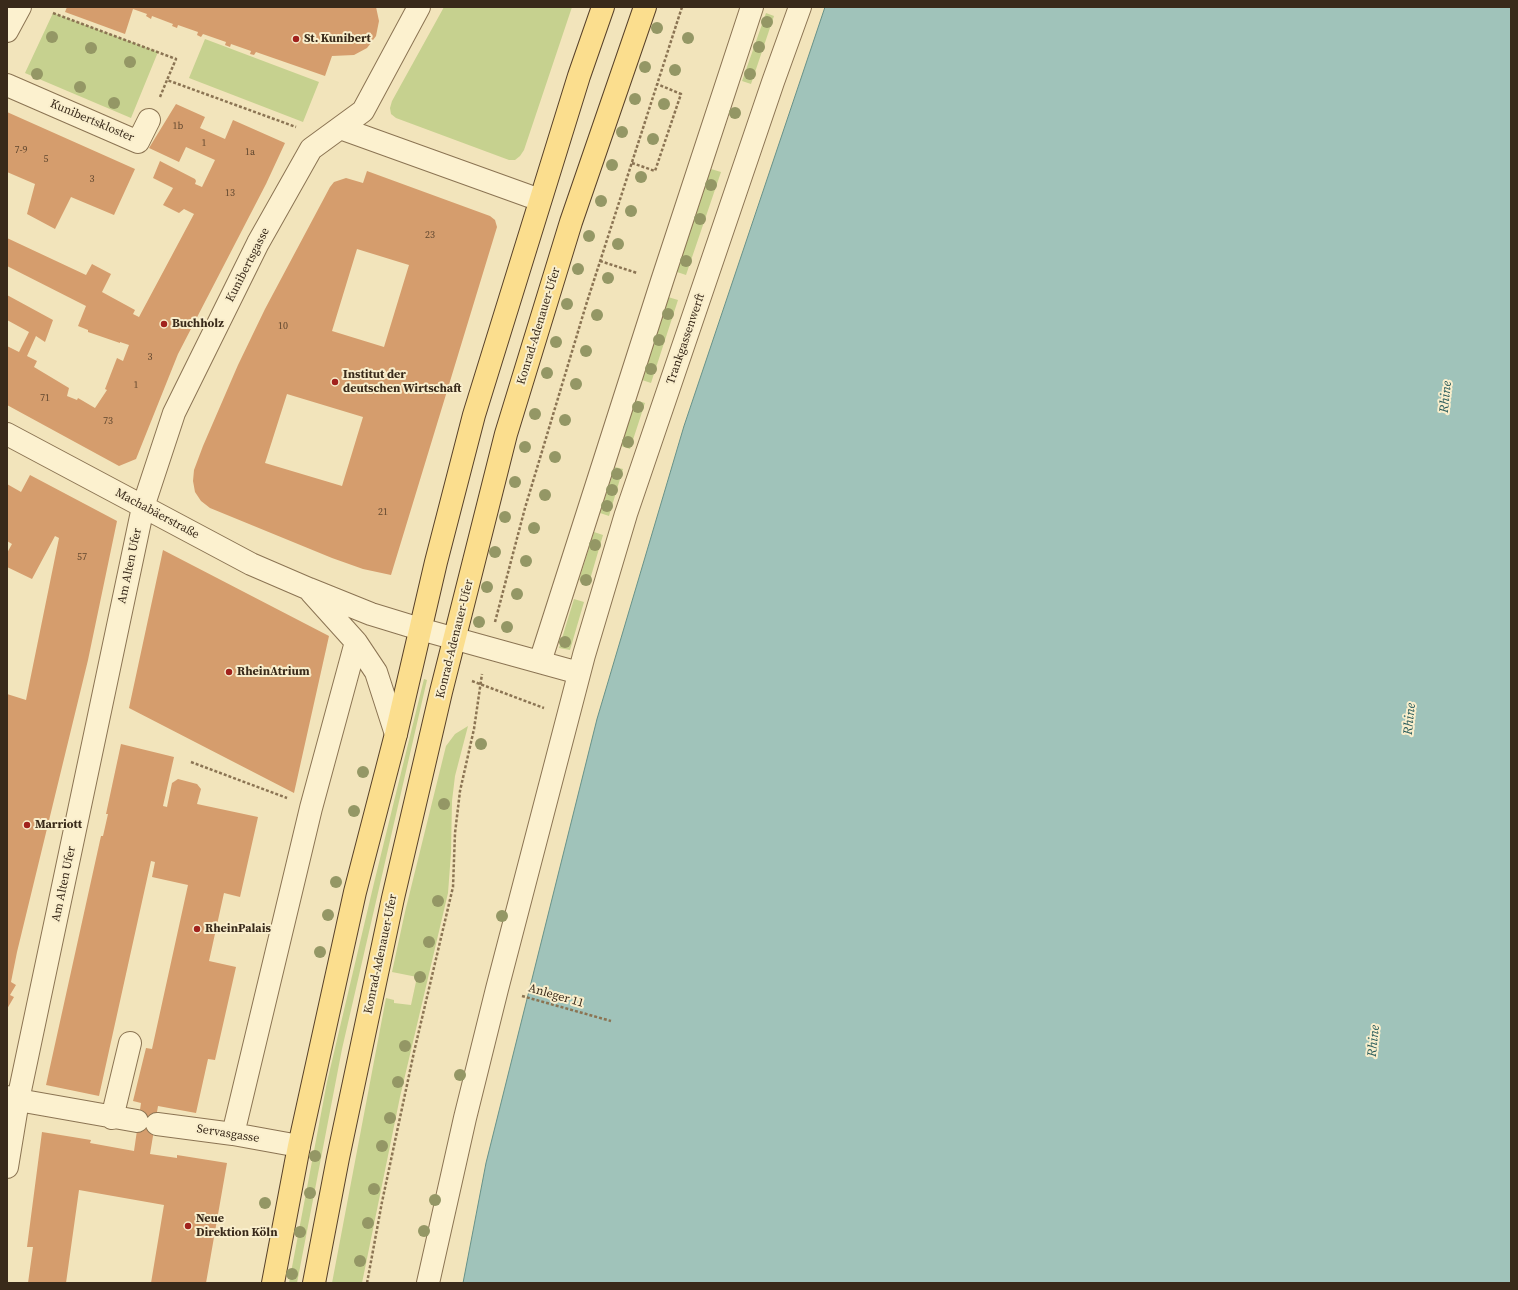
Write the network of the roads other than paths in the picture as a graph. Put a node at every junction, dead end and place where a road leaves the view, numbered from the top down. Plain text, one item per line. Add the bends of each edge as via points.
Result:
1 (20, 7) edge
2 (419, 7) edge
3 (603, 7) edge
4 (645, 7) edge
5 (752, 7) edge
6 (800, 7) edge
7 (7, 31) edge
8 (7, 85) edge
9 (149, 120) road end
10 (332, 134) junction
11 (540, 200) junction
12 (7, 434) edge
13 (143, 507) junction
14 (309, 589) junction
15 (420, 629) junction
16 (455, 640) junction
17 (356, 642) junction
18 (540, 662) junction
19 (579, 673) junction
20 (396, 734) junction
21 (130, 1043) dead end
22 (13, 1099) edge
23 (112, 1118) junction
24 (233, 1134) junction
25 (299, 1146) junction
26 (7, 1167) edge
27 (273, 1283) edge
28 (314, 1283) edge
29 (428, 1283) edge

1 - 7 street
2 - 10 street via 363,111
3 - 11 main road via 578,76
4 - 16 main road, Konrad-Adenauer-Ufer via 571,222 506,434
5 - 18 street
6 - 19 street, Trankgassenwerft via 626,514
8 - 9 street, Kunibertskloster via 138,142
10 - 11 street
10 - 13 street, Kunibertsgasse via 310,149 258,243 174,413
11 - 15 main road via 474,414
12 - 13 street, Machabäerstraße
13 - 14 street, Machabäerstraße via 251,564
13 - 22 street, Am Alten Ufer
14 - 15 street, Machabäerstraße via 371,614
14 - 17 street, Machabäerstraße
15 - 16 street, Machabäerstraße
15 - 20 main road
16 - 18 street, Machabäerstraße
16 - 28 main road, Konrad-Adenauer-Ufer via 393,898
17 - 20 street, Machabäerstraße via 376,672
17 - 24 street via 312,808
18 - 19 street
19 - 29 street, Trankgassenwerft via 496,989
20 - 25 main road via 355,892
21 - 23 street
22 - 23 street, Servasgasse
22 - 26 street, Am Alten Ufer
23 - 24 street, Servasgasse
24 - 25 street, Servasgasse
25 - 27 main road

